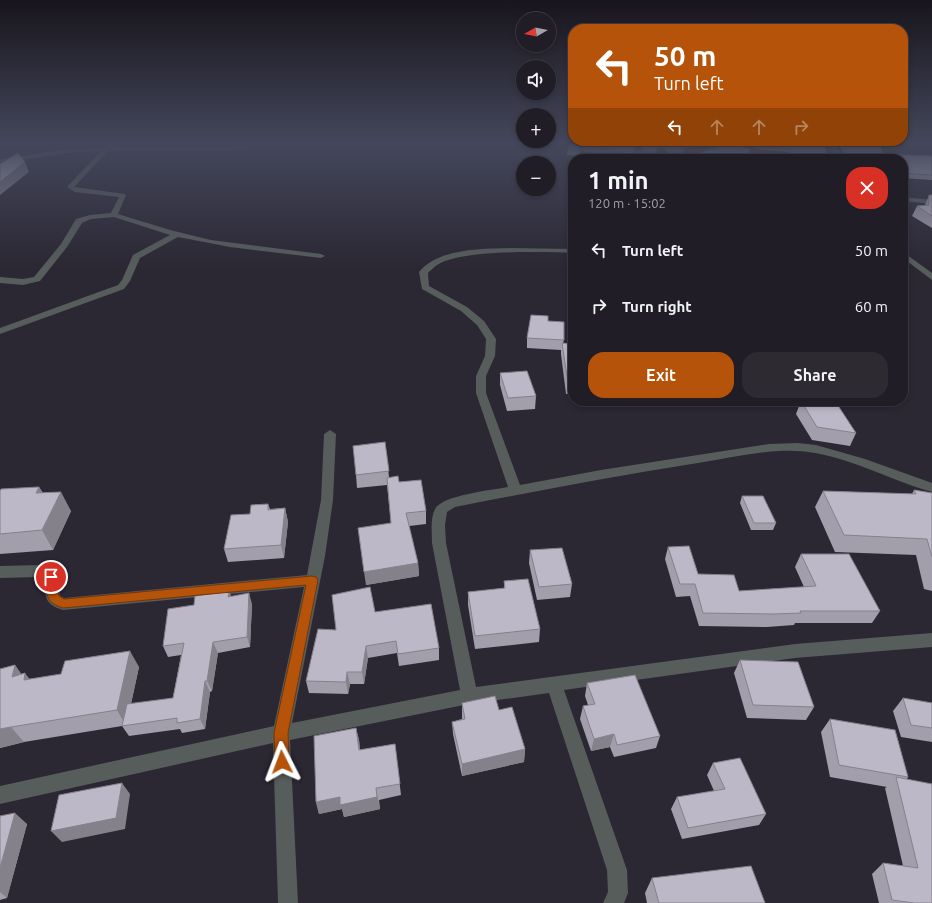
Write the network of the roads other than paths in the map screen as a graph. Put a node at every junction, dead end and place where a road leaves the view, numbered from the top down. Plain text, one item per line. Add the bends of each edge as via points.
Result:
1 (72, 185) edge
2 (908, 200) edge
3 (932, 202) edge
4 (114, 215) junction
5 (176, 235) junction
6 (568, 251) edge
7 (321, 256) dead end
8 (908, 262) edge
9 (932, 277) edge
10 (0, 280) edge
11 (0, 331) edge
12 (330, 434) dead end
13 (932, 488) edge
14 (516, 491) junction
15 (0, 572) edge
16 (312, 580) junction
17 (932, 640) edge
18 (554, 684) junction
19 (469, 696) junction
20 (281, 733) junction
21 (0, 796) edge
22 (288, 903) edge
23 (613, 903) edge

1 - 4 street via 70,187 75,190 123,195
2 - 3 street
4 - 5 street
4 - 10 street via 90,217 79,221 37,279 23,282
5 - 7 street via 229,245
5 - 11 street via 136,257 126,281 110,292
6 - 14 street via 491,250 440,260 429,264 422,274 426,287 464,309 481,323 491,339 490,356 481,376 481,393
8 - 9 street
12 - 16 street via 327,500
13 - 14 street via 861,462 816,449 798,447 769,448 601,474
14 - 19 street via 451,503 441,510 438,525 439,543
15 - 16 street via 42,571 51,577 53,599 63,604
16 - 20 street
17 - 18 street via 794,651
18 - 19 street
18 - 23 street via 617,870 618,893
19 - 20 street
20 - 21 street
20 - 22 street

